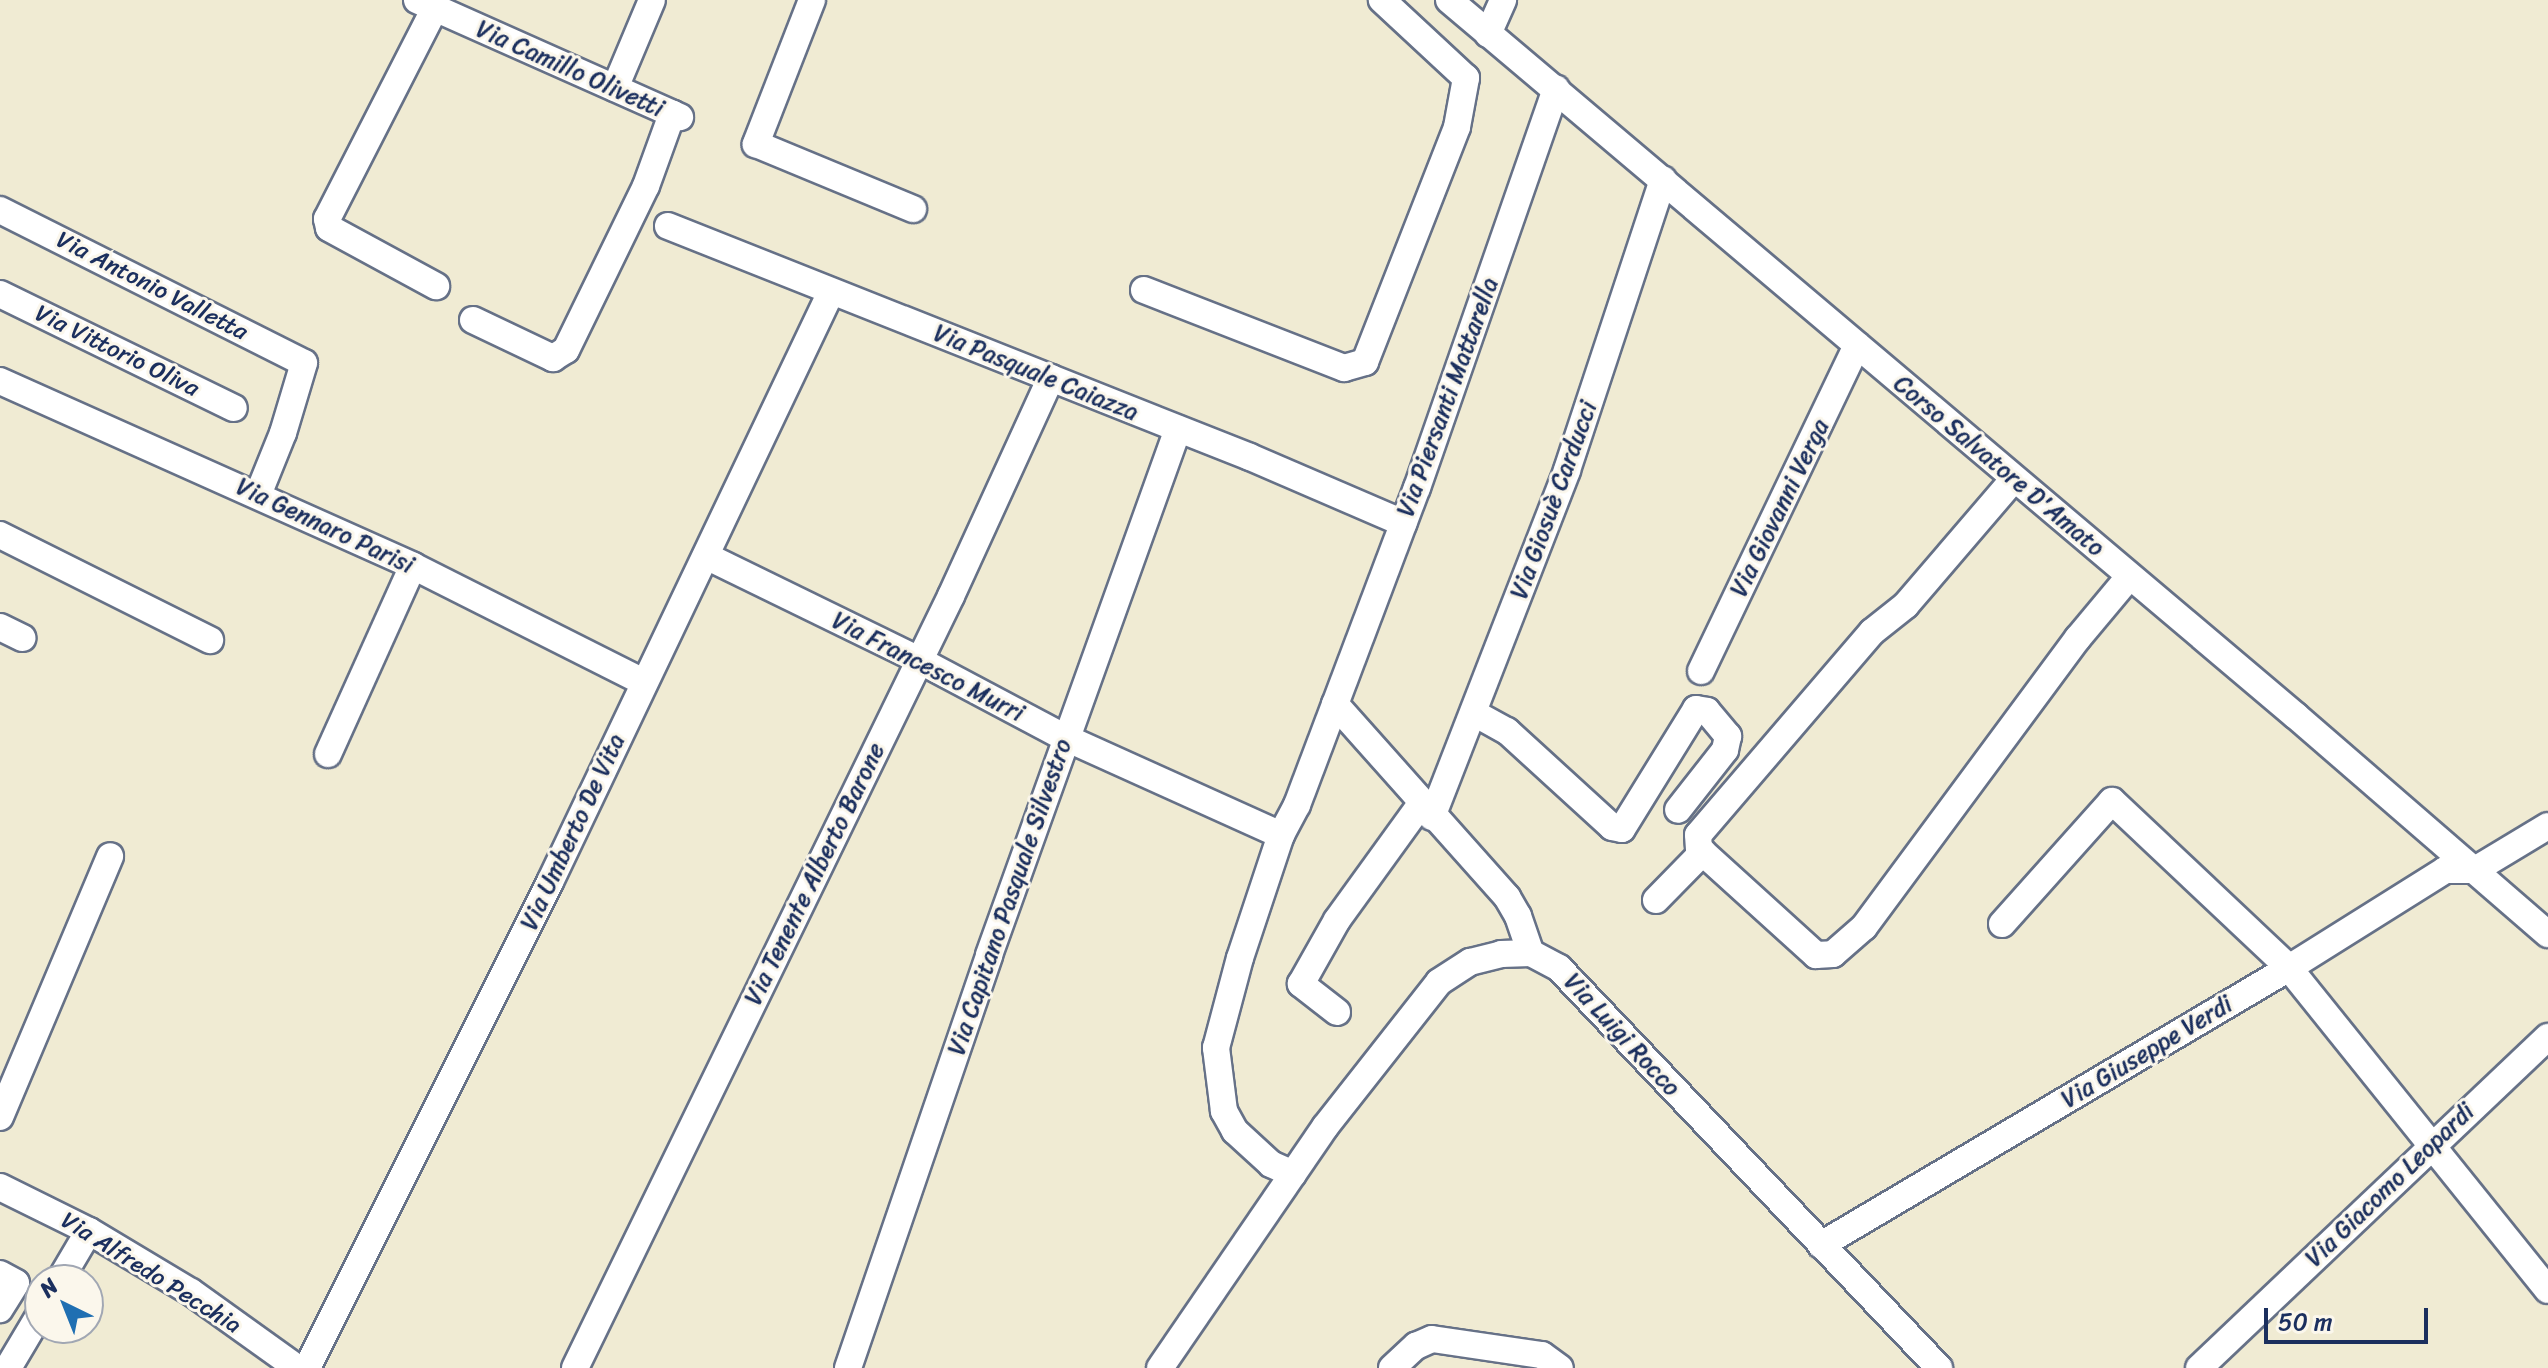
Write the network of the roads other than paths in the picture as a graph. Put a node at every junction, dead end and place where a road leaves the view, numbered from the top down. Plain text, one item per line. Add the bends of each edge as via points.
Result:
1 (652, 0) edge
2 (812, 0) edge
3 (1382, 0) edge
4 (1449, 0) edge
5 (1503, 0) edge
6 (426, 4) edge
7 (1488, 34) junction
8 (615, 88) junction
9 (1556, 89) junction
10 (1663, 179) junction
11 (913, 209) dead end
12 (0, 210) edge
13 (668, 226) dead end
14 (436, 286) dead end
15 (1144, 290) dead end
16 (831, 292) junction
17 (0, 294) edge
18 (473, 320) dead end
19 (1857, 345) junction
20 (1051, 378) junction
21 (0, 381) edge
22 (234, 408) dead end
23 (1178, 429) junction
24 (2013, 480) junction
25 (258, 495) junction
26 (1403, 523) junction
27 (0, 535) edge
28 (706, 556) junction
29 (413, 566) junction
30 (2129, 577) junction
31 (210, 640) dead end
32 (919, 660) junction
33 (1701, 671) dead end
34 (644, 682) junction
35 (1335, 704) junction
36 (1474, 713) junction
37 (1066, 738) junction
38 (328, 754) dead end
39 (1427, 810) junction
40 (1678, 810) dead end
41 (2548, 826) edge
42 (1281, 835) junction
43 (1703, 852) junction
44 (110, 856) dead end
45 (2475, 870) junction
46 (1656, 900) dead end
47 (2002, 924) dead end
48 (2548, 934) edge
49 (1531, 953) junction
50 (2289, 968) junction
51 (1337, 1012) dead end
52 (2548, 1037) edge
53 (0, 1117) edge
54 (2431, 1145) junction
55 (1293, 1174) junction
56 (0, 1187) edge
57 (89, 1231) junction
58 (1821, 1245) junction
59 (69, 1264) edge
60 (0, 1274) edge
61 (2548, 1290) edge
62 (0, 1309) edge
63 (24, 1341) edge
64 (8, 1368) edge
65 (297, 1368) edge
66 (307, 1368) edge
67 (575, 1368) edge
68 (848, 1368) edge
69 (1160, 1368) edge
70 (1392, 1368) edge
71 (1560, 1368) edge
72 (1939, 1368) edge
73 (2199, 1368) edge

1 - 8 street
2 - 11 street via 756,144
3 - 15 street via 1466,78 1457,127 1365,362 1344,368
4 - 7 street, Corso Salvatore D'Amato
5 - 7 street
6 - 8 street, Via Camillo Olivetti
6 - 14 street via 327,219 329,228
7 - 9 street, Corso Salvatore D'Amato
8 - 18 street, Via Camillo Olivetti via 676,116 566,350 553,358
9 - 10 street, Corso Salvatore D'Amato
9 - 26 street, Via Piersanti Mattarella
10 - 19 street, Corso Salvatore D'Amato
10 - 36 street, Via Giosuè Carducci via 1567,470
12 - 25 street, Via Antonio Valletta via 304,363
13 - 16 street, Via Pasquale Caiazza
16 - 20 street, Via Pasquale Caiazza
16 - 28 street, Via Umberto De Vita
17 - 22 street, Via Vittorio Oliva
19 - 24 street, Corso Salvatore D'Amato
19 - 33 street, Via Giovanni Verga
20 - 23 street, Via Pasquale Caiazza
20 - 32 street, Via Tenente Alberto Barone
21 - 25 street, Via Gennaro Parisi
23 - 26 street, Via Pasquale Caiazza
23 - 37 street, Via Capitano Pasquale Silvestro
24 - 30 street, Corso Salvatore D'Amato
24 - 43 street via 1906,605 1872,632 1698,835
25 - 29 street, Via Gennaro Parisi
26 - 35 street, Via Piersanti Mattarella
27 - 31 street
28 - 32 street, Via Francesco Murri
28 - 34 street, Via Umberto De Vita
29 - 34 street, Via Gennaro Parisi
29 - 38 street
30 - 43 street via 1864,927 1833,954 1816,955
30 - 45 street, Corso Salvatore D'Amato
32 - 37 street, Via Francesco Murri
32 - 67 street, Via Tenente Alberto Barone
34 - 66 street, Via Umberto De Vita
35 - 39 street
35 - 42 street, Via Piersanti Mattarella
36 - 39 street, Via Giosuè Carducci
36 - 40 street via 1507,731 1612,827 1622,829 1696,709 1707,711 1728,736 1725,750
37 - 42 street, Via Francesco Murri
37 - 68 street, Via Capitano Pasquale Silvestro
39 - 49 street via 1507,897
39 - 51 street, Via Giosuè Carducci via 1337,920 1301,984
41 - 45 street
42 - 55 street, Via Piersanti Mattarella via 1216,1048 1224,1111 1235,1131 1271,1164
43 - 46 street
44 - 53 street
45 - 48 street, Corso Salvatore D'Amato
45 - 50 street, Via Giuseppe Verdi via 2445,870
47 - 50 street via 2112,801
49 - 55 street via 1470,962 1439,982
49 - 58 street, Via Luigi Rocco via 1559,968
50 - 54 street
50 - 58 street, Via Giuseppe Verdi
52 - 54 street, Via Giacomo Leopardi
54 - 61 street
54 - 73 street, Via Giacomo Leopardi
55 - 69 street
56 - 57 street, Via Alfredo Pecchia
57 - 59 street
57 - 65 street, Via Alfredo Pecchia via 191,1292
58 - 72 street, Via Luigi Rocco
60 - 62 street via 16,1283
63 - 64 street
70 - 71 street via 1432,1339 1542,1355

